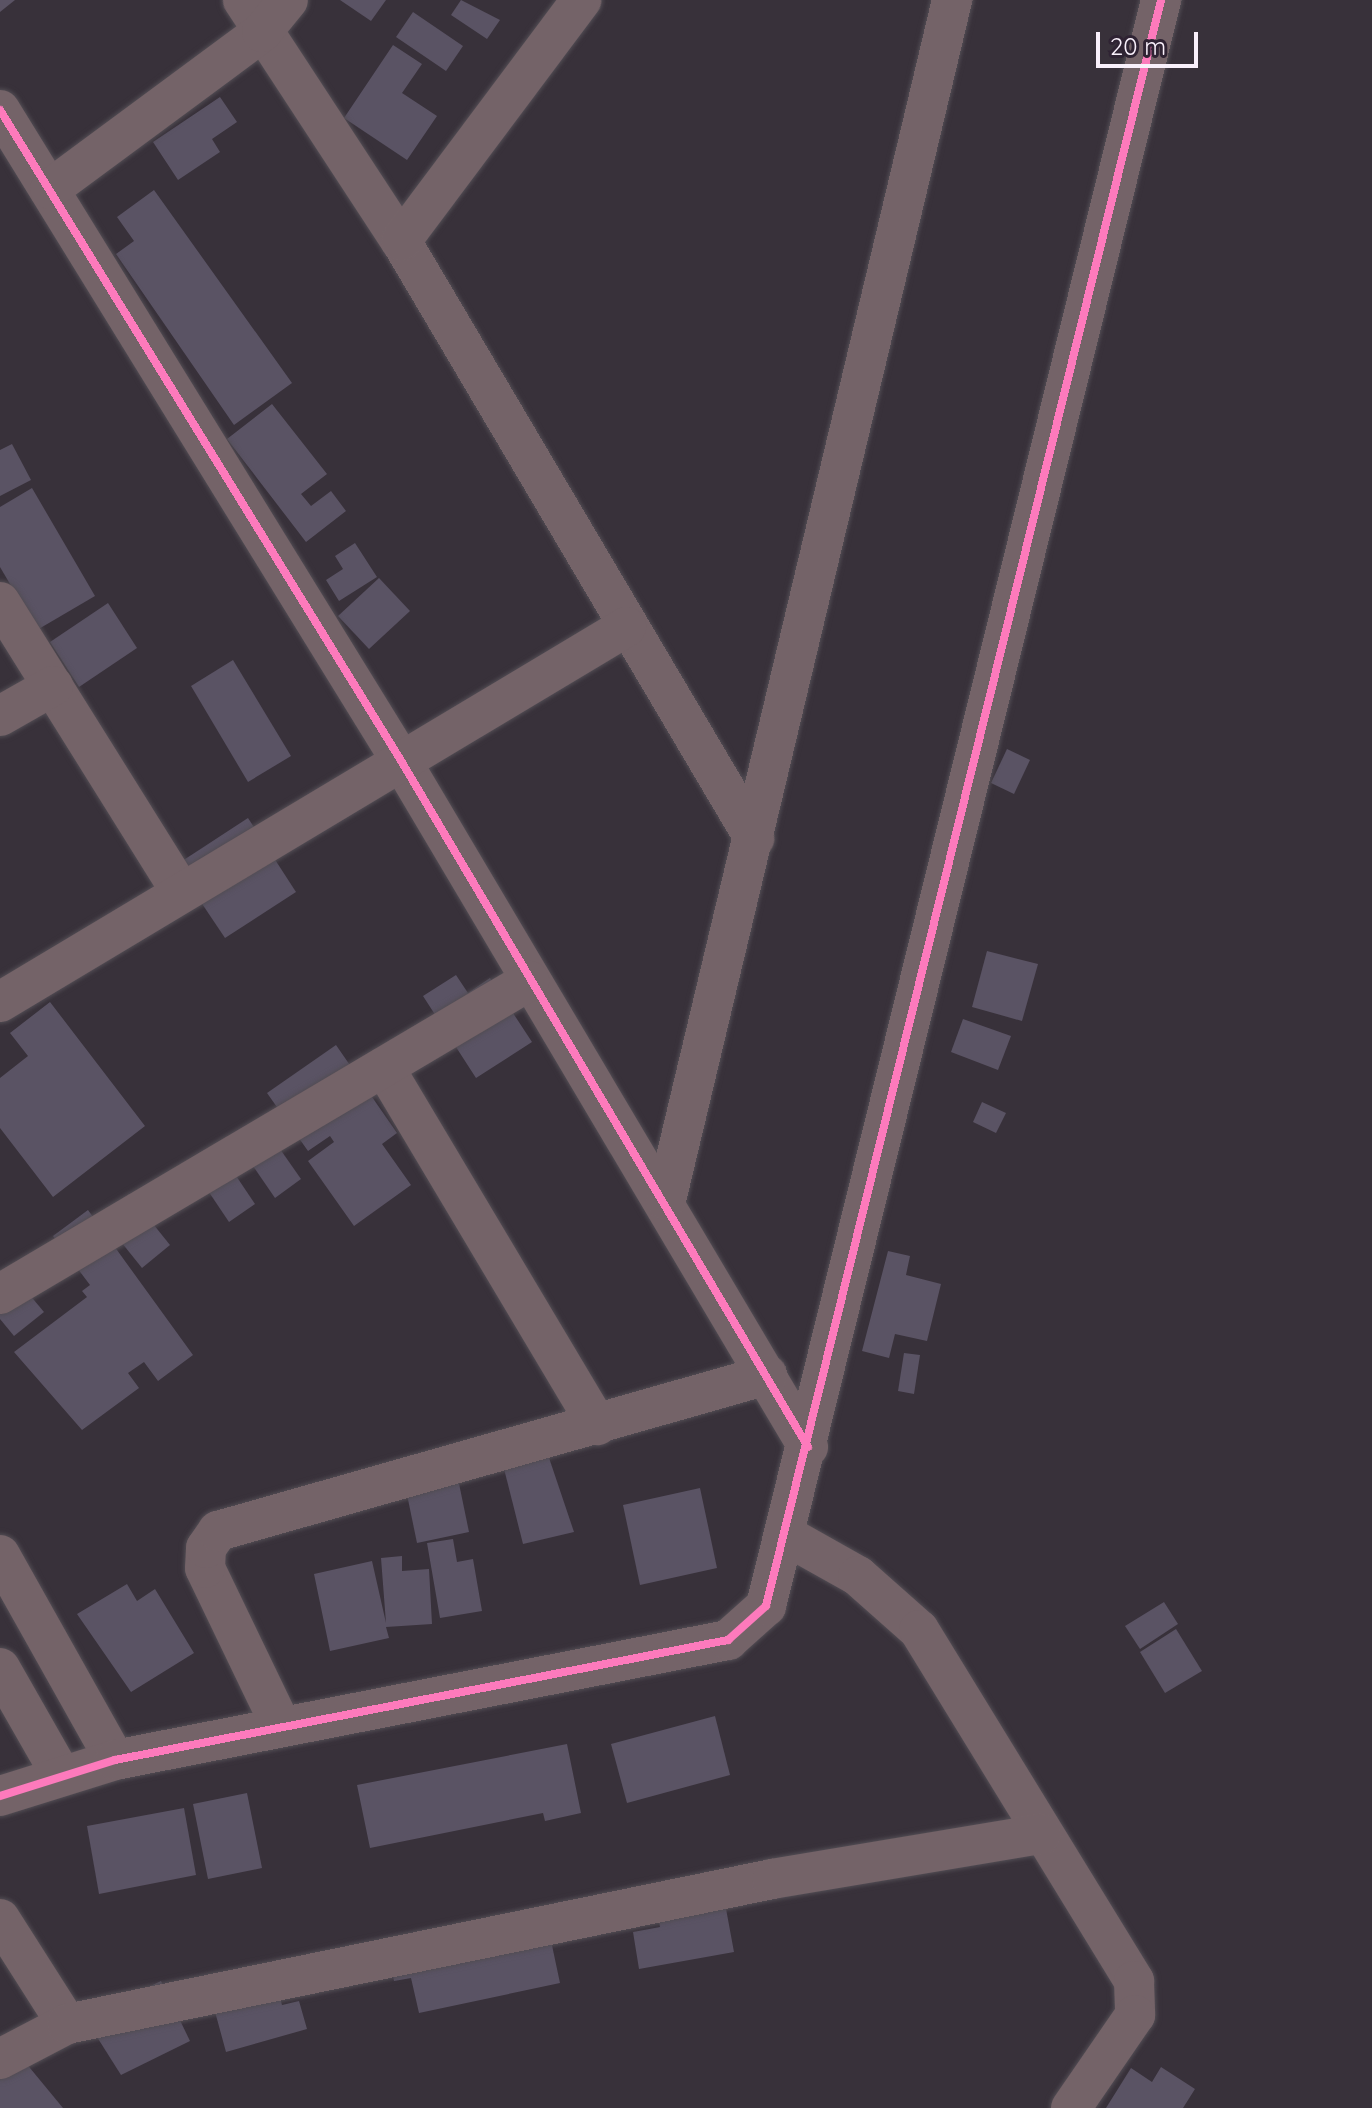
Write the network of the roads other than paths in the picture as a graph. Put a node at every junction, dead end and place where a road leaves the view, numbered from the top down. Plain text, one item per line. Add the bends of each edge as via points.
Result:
1 (288, 0) edge
2 (581, 0) edge
3 (952, 0) edge
4 (1161, 0) edge
5 (252, 16) edge
6 (0, 110) edge
7 (50, 189) junction
8 (401, 241) junction
9 (0, 602) edge
10 (626, 627) junction
11 (53, 686) junction
12 (0, 716) edge
13 (400, 759) junction
14 (754, 838) junction
15 (181, 892) junction
16 (529, 981) junction
17 (0, 1002) edge
18 (384, 1067) junction
19 (666, 1200) junction
20 (0, 1294) edge
21 (767, 1375) junction
22 (597, 1425) junction
23 (808, 1447) junction
24 (785, 1535) junction
25 (0, 1555) edge
26 (0, 1668) edge
27 (281, 1726) junction
28 (115, 1760) junction
29 (61, 1775) junction
30 (0, 1796) edge
31 (1041, 1834) junction
32 (0, 1919) edge
33 (67, 2024) junction
34 (0, 2059) edge
35 (1071, 2108) edge

1 - 5 street
2 - 8 street
3 - 14 street
4 - 23 street
5 - 7 street
5 - 8 street
6 - 7 street
7 - 13 street
8 - 10 street
9 - 11 street
10 - 13 street
10 - 14 street
11 - 12 street
11 - 15 street
13 - 15 street
13 - 16 street
14 - 19 street
15 - 17 street
16 - 18 street
16 - 19 street
18 - 20 street
18 - 22 street
19 - 21 street
21 - 22 street
21 - 23 street
22 - 27 street via 218,1531 206,1548 205,1568
23 - 24 street
24 - 27 street via 766,1606 728,1640
24 - 31 street via 858,1576 919,1630
25 - 28 street
26 - 29 street
27 - 28 street
28 - 29 street
29 - 30 street
31 - 33 street via 757,1882
31 - 35 street via 1138,1998 1127,2031
32 - 33 street
33 - 34 street

